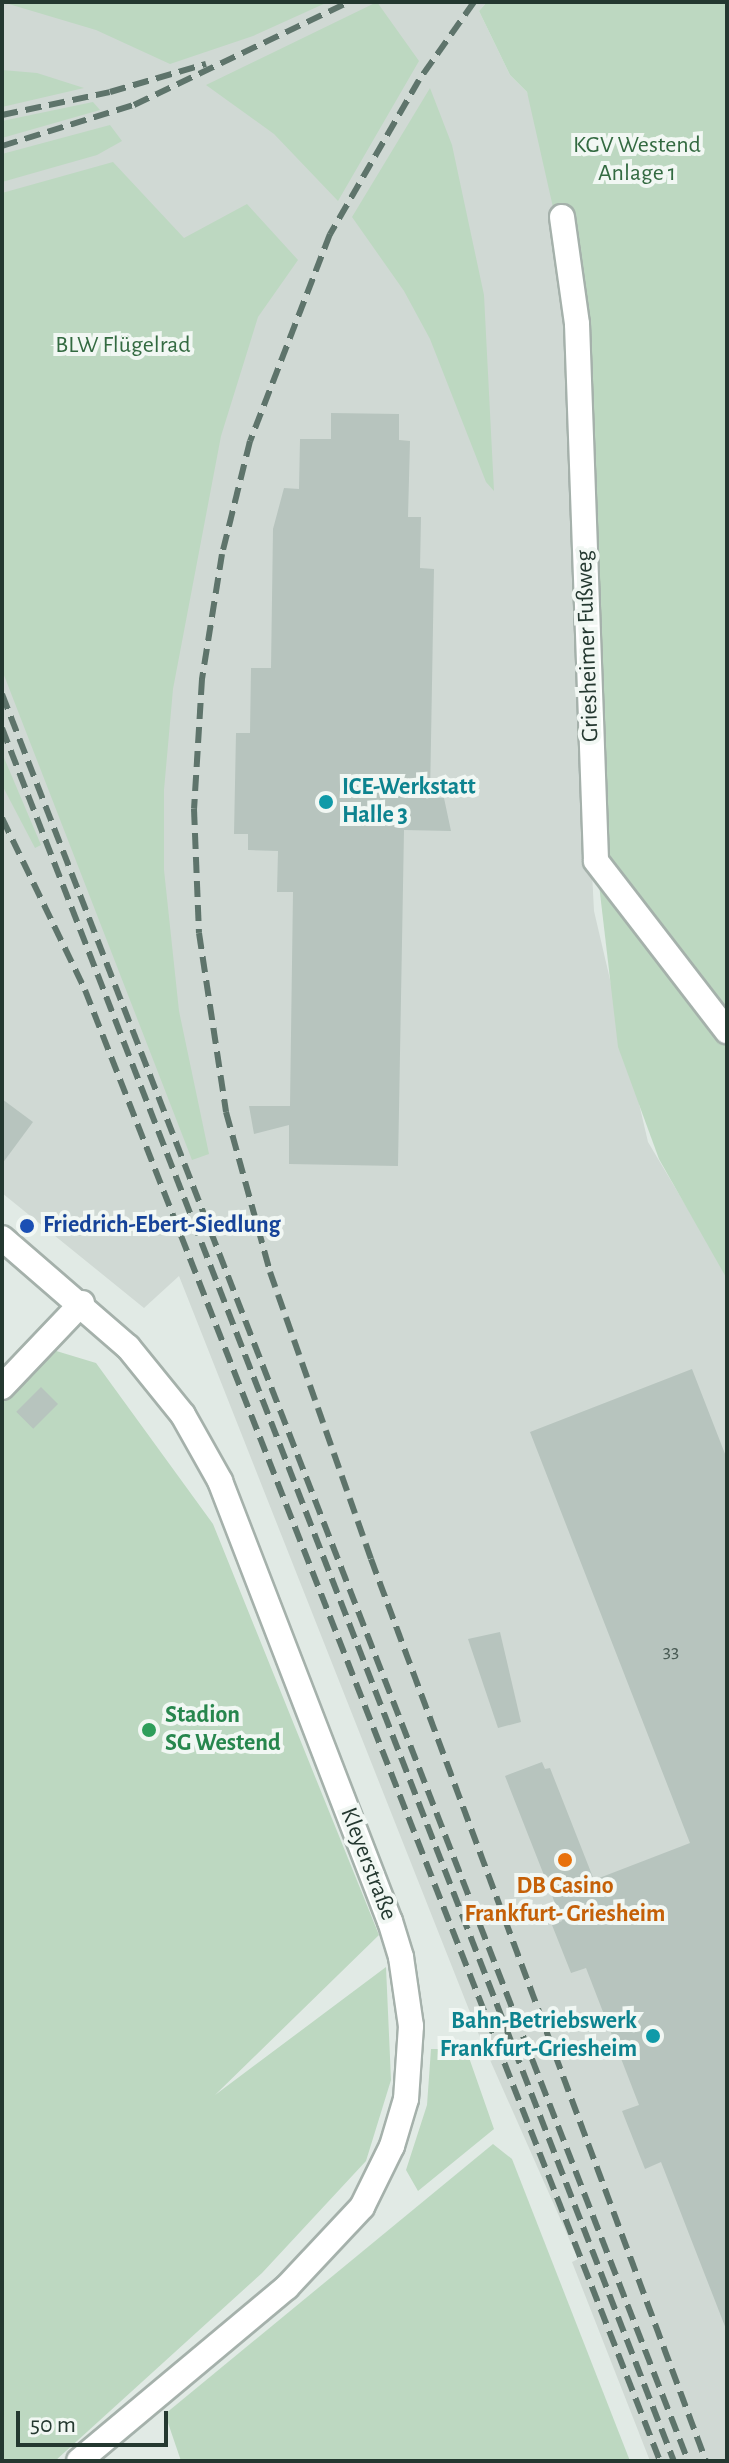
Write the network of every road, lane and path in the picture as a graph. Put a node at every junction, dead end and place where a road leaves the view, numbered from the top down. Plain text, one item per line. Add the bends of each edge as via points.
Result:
1 (562, 217) dead end
2 (727, 1031) edge
3 (2, 1238) edge
4 (82, 1303) junction
5 (2, 1387) edge
6 (79, 2461) edge

1 - 2 street, Griesheimer Fußweg via 577,324 596,861
3 - 4 street, Kleyerstraße
4 - 5 street
4 - 6 street, Kleyerstraße via 128,1347 183,1415 220,1481 390,1921 411,2026 406,2099 392,2146 362,2207 287,2287

